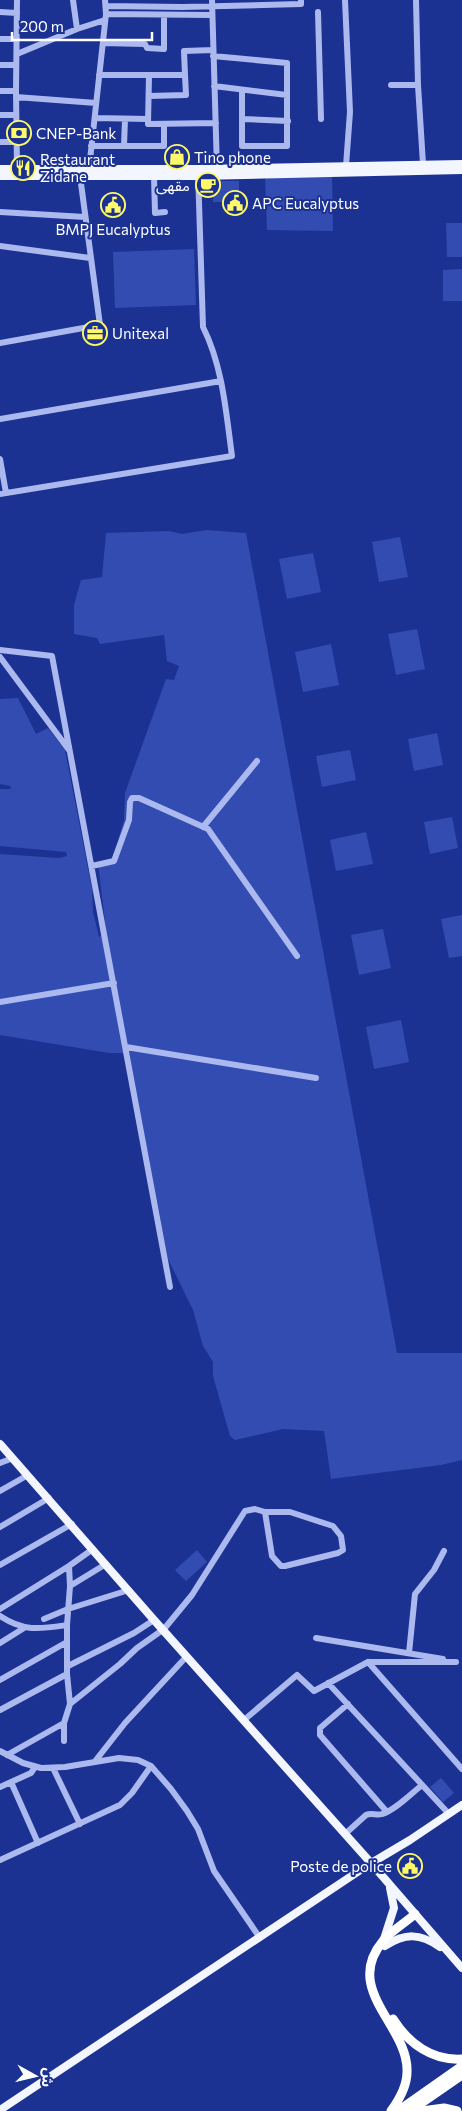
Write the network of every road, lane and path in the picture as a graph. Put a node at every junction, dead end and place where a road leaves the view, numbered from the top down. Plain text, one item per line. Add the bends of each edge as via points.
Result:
1 (17, 0) edge
2 (72, 0) edge
3 (181, 0) edge
4 (301, 0) edge
5 (345, 0) edge
6 (416, 0) edge
7 (105, 3) edge
8 (212, 4) edge
9 (182, 8) junction
10 (0, 12) edge
11 (318, 12) dead end
12 (17, 13) junction
13 (212, 15) junction
14 (164, 16) junction
15 (105, 18) junction
16 (77, 29) junction
17 (0, 39) edge
18 (17, 39) junction
19 (103, 43) junction
20 (213, 53) junction
21 (17, 54) junction
22 (0, 65) edge
23 (16, 65) junction
24 (99, 75) junction
25 (185, 75) junction
26 (149, 76) junction
27 (418, 85) junction
28 (214, 86) junction
29 (391, 86) dead end
30 (242, 90) junction
31 (0, 91) edge
32 (16, 94) junction
33 (287, 95) junction
34 (148, 96) junction
35 (96, 103) junction
36 (0, 115) edge
37 (16, 115) junction
38 (95, 118) junction
39 (148, 119) junction
40 (242, 119) junction
41 (321, 119) dead end
42 (125, 120) junction
43 (288, 121) junction
44 (216, 123) junction
45 (164, 124) junction
46 (0, 142) edge
47 (16, 142) junction
48 (91, 146) junction
49 (124, 146) junction
50 (423, 164) junction
51 (462, 164) edge
52 (346, 166) junction
53 (0, 169) edge
54 (89, 169) junction
55 (217, 169) junction
56 (17, 170) junction
57 (462, 170) edge
58 (198, 173) junction
59 (0, 176) edge
60 (80, 176) junction
61 (154, 176) junction
62 (0, 212) edge
63 (165, 212) dead end
64 (85, 217) junction
65 (0, 246) edge
66 (90, 258) junction
67 (0, 343) edge
68 (221, 381) junction
69 (0, 419) edge
70 (0, 459) edge
71 (3, 494) edge
72 (0, 650) edge
73 (0, 657) edge
74 (70, 751) junction
75 (257, 761) dead end
76 (203, 827) junction
77 (92, 866) junction
78 (297, 956) dead end
79 (114, 983) junction
80 (0, 1002) edge
81 (126, 1047) junction
82 (316, 1078) dead end
83 (170, 1287) dead end
84 (0, 1444) edge
85 (13, 1458) junction
86 (0, 1463) edge
87 (28, 1474) junction
88 (0, 1491) edge
89 (49, 1498) junction
90 (265, 1512) junction
91 (72, 1524) junction
92 (0, 1527) edge
93 (93, 1549) junction
94 (444, 1551) dead end
95 (106, 1564) junction
96 (0, 1566) edge
97 (69, 1566) junction
98 (70, 1586) junction
99 (129, 1590) junction
100 (0, 1608) edge
101 (68, 1609) junction
102 (0, 1616) edge
103 (44, 1619) dead end
104 (154, 1620) junction
105 (67, 1625) junction
106 (24, 1628) junction
107 (164, 1629) junction
108 (316, 1638) dead end
109 (67, 1642) junction
110 (0, 1643) edge
111 (409, 1653) junction
112 (187, 1656) junction
113 (368, 1662) junction
114 (459, 1662) edge
115 (68, 1666) junction
116 (67, 1674) junction
117 (0, 1680) edge
118 (328, 1683) junction
119 (70, 1704) junction
120 (348, 1704) junction
121 (0, 1710) edge
122 (244, 1720) junction
123 (64, 1723) junction
124 (64, 1741) dead end
125 (0, 1751) edge
126 (7, 1756) junction
127 (96, 1760) junction
128 (151, 1766) junction
129 (35, 1767) junction
130 (53, 1768) junction
131 (462, 1769) edge
132 (11, 1782) junction
133 (422, 1785) junction
134 (0, 1787) edge
135 (462, 1805) edge
136 (388, 1812) junction
137 (449, 1814) junction
138 (80, 1824) junction
139 (345, 1834) junction
140 (38, 1843) junction
141 (0, 1860) edge
142 (371, 1862) junction
143 (389, 1884) junction
144 (417, 1917) junction
145 (260, 1938) junction
146 (384, 1943) junction
147 (449, 1952) junction
148 (462, 1968) edge
149 (462, 2060) edge
150 (462, 2066) edge
151 (462, 2075) edge
152 (0, 2110) edge
153 (391, 2111) edge
154 (398, 2111) edge
155 (410, 2111) edge
156 (422, 2111) edge
157 (457, 2111) edge

1 - 12 street
2 - 16 street
3 - 9 street
4 - 8 street via 301,4
5 - 52 street via 350,112
6 - 27 street
7 - 9 street
7 - 15 street
8 - 9 street
8 - 13 street
10 - 12 street
11 - 41 street
12 - 18 street
13 - 14 street
13 - 20 street
14 - 15 street
14 - 19 street via 164,49 147,48 145,44
15 - 16 street
15 - 19 street
16 - 21 street
17 - 18 street
18 - 21 street
19 - 24 street
20 - 25 street via 184,51
20 - 28 street
20 - 33 street via 287,63
21 - 23 street
22 - 23 street
23 - 32 street
24 - 26 street
24 - 35 street
25 - 26 street
25 - 34 street via 186,95
26 - 34 street
27 - 29 street
27 - 50 street
28 - 30 street
28 - 44 street
30 - 33 street
30 - 40 street
31 - 32 street
32 - 35 street
32 - 37 street
33 - 43 street
34 - 39 street
35 - 38 street
36 - 37 street
37 - 47 street
38 - 42 street
38 - 48 street
39 - 42 street
39 - 45 street via 148,124
40 - 43 street
40 - 43 street via 242,146 287,146
42 - 49 street
44 - 45 street
44 - 55 street
45 - 49 street via 164,146
46 - 47 street
47 - 56 street
48 - 49 street
48 - 54 street
50 - 51 main road
50 - 52 main road
52 - 55 main road
53 - 56 main road
54 - 56 main road
54 - 58 main road
55 - 58 main road
57 - 58 main road
58 - 61 main road
58 - 68 street via 203,327 213,346
59 - 60 main road
60 - 61 main road
60 - 64 street
61 - 63 street via 155,213
62 - 64 street
64 - 66 street
65 - 66 street
66 - 67 street via 100,325
68 - 69 street
68 - 71 street via 232,456
70 - 71 street
72 - 74 street via 52,656
73 - 74 street
74 - 77 street
75 - 76 street
76 - 77 street via 139,798 132,798 129,820 114,861
76 - 78 street
77 - 79 street
79 - 80 street
79 - 81 street
81 - 82 street
81 - 83 street
84 - 85 main road
85 - 86 street
85 - 87 main road
87 - 88 street
87 - 89 main road
89 - 91 main road
89 - 92 street
90 - 90 street via 290,1512 333,1526 341,1536 343,1550 281,1566 272,1556
90 - 107 street via 255,1508 242,1514 192,1595
91 - 93 main road
91 - 96 street
93 - 95 main road
93 - 97 street
94 - 111 street via 415,1594
95 - 98 street
95 - 99 main road
97 - 98 street
97 - 100 street
98 - 101 street
99 - 101 street
99 - 104 main road
101 - 103 street
101 - 105 street
102 - 106 street
104 - 107 main road
104 - 115 street
105 - 106 street
105 - 109 street
106 - 110 street
107 - 112 main road
107 - 119 street via 136,1648
108 - 111 street
109 - 115 street
109 - 117 street
111 - 114 street
112 - 122 main road
112 - 127 street
113 - 114 street
113 - 118 street
113 - 131 street
115 - 116 street
116 - 119 street
116 - 121 street
118 - 120 street
118 - 122 street via 314,1691 297,1675
119 - 123 street
120 - 133 street
120 - 136 street via 320,1728 320,1735
122 - 139 main road
123 - 124 street
123 - 126 street
125 - 126 street
126 - 129 street
127 - 128 street via 130,1759
127 - 130 street
128 - 138 street via 120,1805
128 - 145 street via 188,1812 214,1871
129 - 130 street
129 - 132 street via 31,1773
130 - 138 street
132 - 134 street
132 - 140 street
133 - 136 street
133 - 137 street
135 - 137 main road
136 - 139 street via 381,1815 369,1813
137 - 142 main road
138 - 140 street
139 - 142 main road
140 - 141 street
142 - 143 main road
142 - 145 main road
143 - 144 main road
143 - 146 main road via 394,1908
144 - 146 highway
144 - 147 main road
145 - 152 main road
146 - 147 main road via 414,1935 427,1938
146 - 149 highway via 375,1972 378,1990 398,2027 415,2045 429,2053
146 - 153 highway via 373,1956 370,1979 380,2009 402,2046 408,2074
147 - 148 main road
150 - 154 highway
151 - 155 highway
156 - 157 highway via 444,2108

